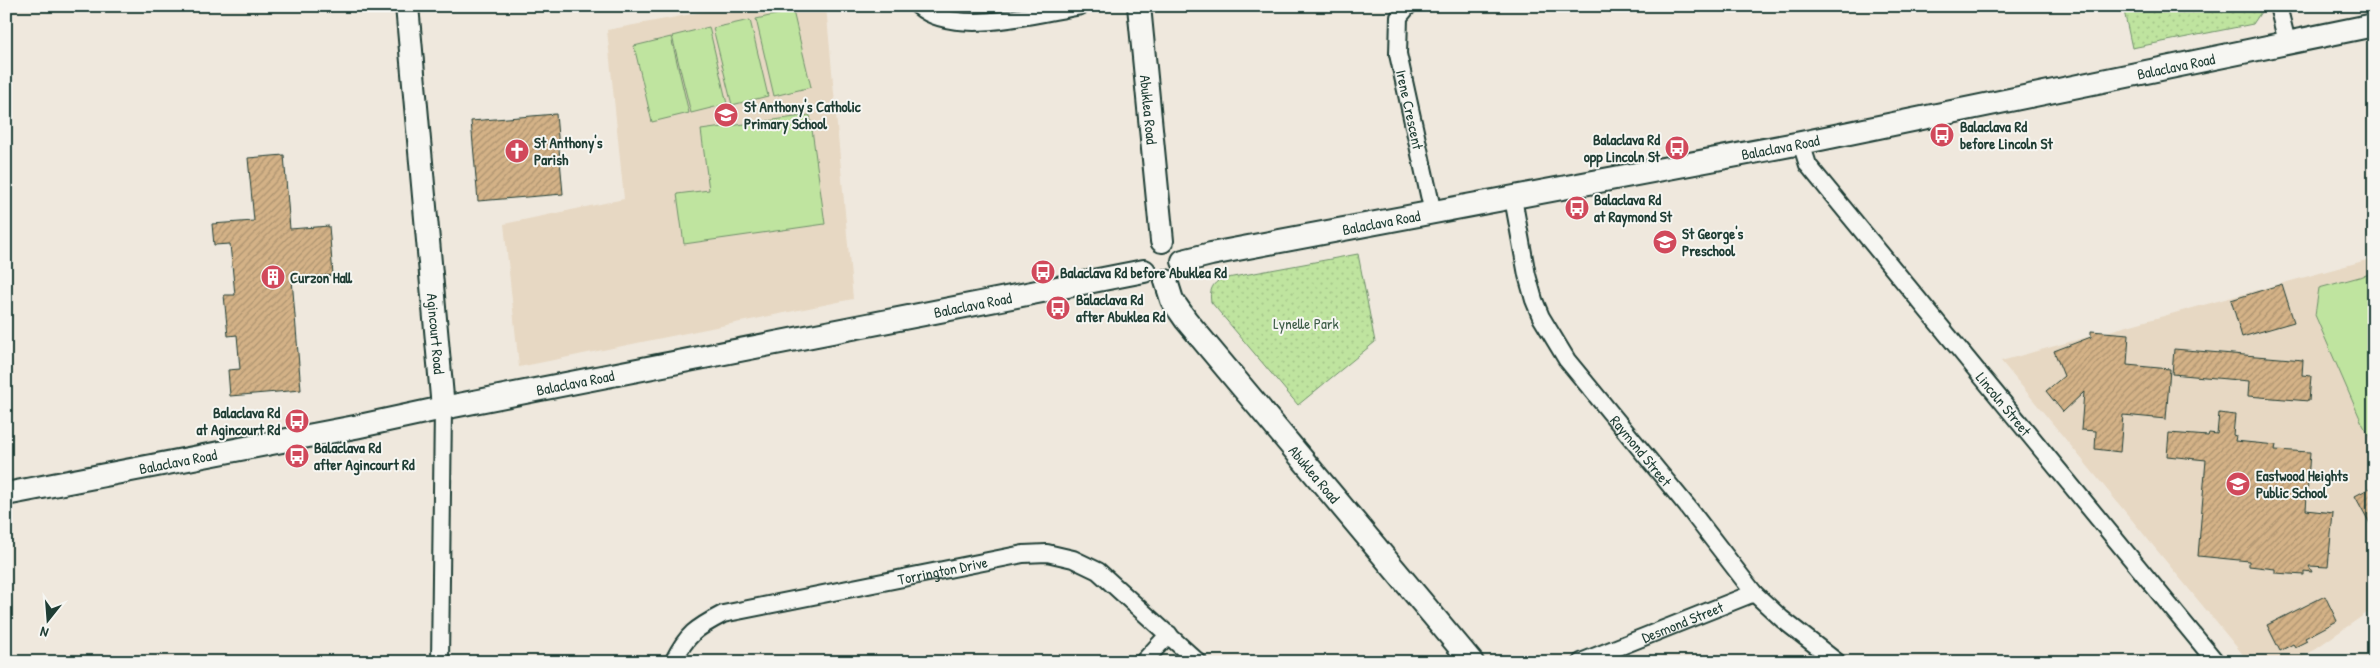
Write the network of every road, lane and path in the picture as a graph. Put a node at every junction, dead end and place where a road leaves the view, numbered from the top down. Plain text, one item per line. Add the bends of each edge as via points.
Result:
1 (407, 6) edge
2 (918, 6) edge
3 (1081, 6) edge
4 (1139, 6) edge
5 (1408, 6) edge
6 (2278, 6) edge
7 (2374, 25) edge
8 (2287, 42) junction
9 (1801, 143) junction
10 (1513, 198) junction
11 (1432, 213) junction
12 (1162, 241) junction
13 (1183, 261) junction
14 (1144, 271) junction
15 (1166, 282) junction
16 (443, 408) junction
17 (6, 494) edge
18 (1754, 593) junction
19 (1168, 634) junction
20 (440, 662) edge
21 (673, 662) edge
22 (1143, 662) edge
23 (1198, 662) edge
24 (1472, 662) edge
25 (1581, 662) edge
26 (1837, 662) edge
27 (2216, 662) edge

1 - 16 main road, Agincourt Road
2 - 3 street via 928,14 966,23
4 - 12 main road, Abuklea Road
5 - 11 street, Irene Crescent via 1400,17 1398,54
6 - 8 street
7 - 8 main road, Balaclava Road
8 - 9 main road, Balaclava Road
9 - 10 main road, Balaclava Road
9 - 27 street, Lincoln Street via 1808,165
10 - 11 main road, Balaclava Road
10 - 18 street, Raymond Street via 1532,292 1553,339 1590,391 1687,506
11 - 13 main road, Balaclava Road
12 - 13 main road via 1174,245
12 - 14 main road via 1155,242 1145,251 1142,258
13 - 15 main road via 1178,276
14 - 15 main road via 1151,278
14 - 16 main road, Balaclava Road
15 - 24 main road, Abuklea Road via 1172,300 1186,320
16 - 17 main road, Balaclava Road
16 - 20 street, Agincourt Road
18 - 25 street, Desmond Street
18 - 26 street, Raymond Street
19 - 21 street, Torrington Drive via 1098,571 1056,555 1023,554 723,614 697,627
19 - 22 street
19 - 23 street, Torrington Drive

